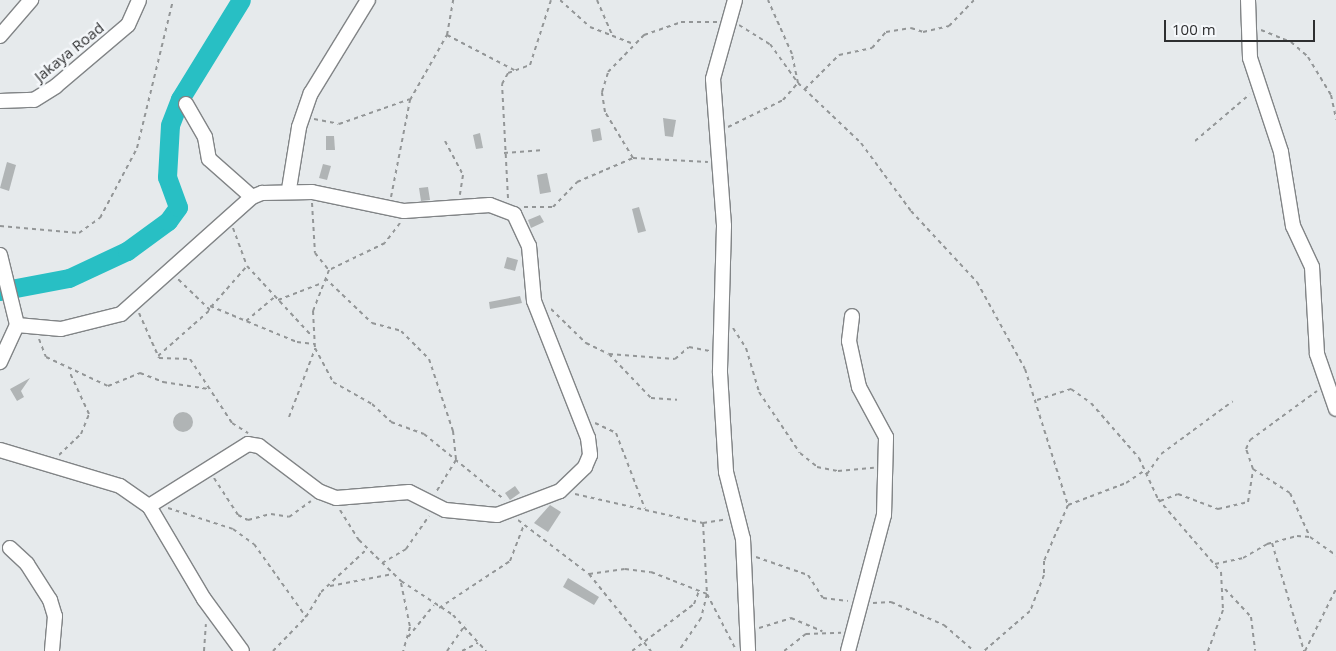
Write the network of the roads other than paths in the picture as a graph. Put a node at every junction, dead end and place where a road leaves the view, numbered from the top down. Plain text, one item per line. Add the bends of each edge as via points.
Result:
1 (31, 0) edge
2 (150, 0) edge
3 (368, 0) edge
4 (735, 0) edge
5 (1248, 0) edge
6 (138, 7) edge
7 (0, 36) edge
8 (0, 101) edge
9 (186, 104) dead end
10 (289, 189) junction
11 (252, 196) junction
12 (0, 255) edge
13 (852, 316) dead end
14 (17, 325) junction
15 (0, 362) edge
16 (1336, 409) edge
17 (0, 450) edge
18 (154, 503) junction
19 (10, 548) dead end
20 (850, 647) edge
21 (52, 651) edge
22 (242, 651) edge
23 (748, 651) edge

1 - 7 street
2 - 6 street, Jakaya Road
3 - 10 street via 330,56 302,117
4 - 23 street via 713,79 724,226 720,358 726,472 744,557
5 - 16 street via 1250,58 1281,152 1293,226 1312,267 1316,354
6 - 8 street, Jakaya Road via 56,86 34,100
9 - 11 street via 205,137 208,158
10 - 11 street
10 - 18 street via 404,212 490,205 510,208 529,246 534,295 582,420 590,455 585,467 560,491 512,511 470,515 445,510 409,492 336,498 320,492 259,446 240,447
11 - 14 street via 134,304 106,322 36,329
12 - 14 street
13 - 20 street via 849,341 853,363 859,387 883,424 886,467 884,515
14 - 15 street
17 - 18 street via 120,486
18 - 22 street via 204,599
19 - 21 street via 27,564 50,600 55,616

